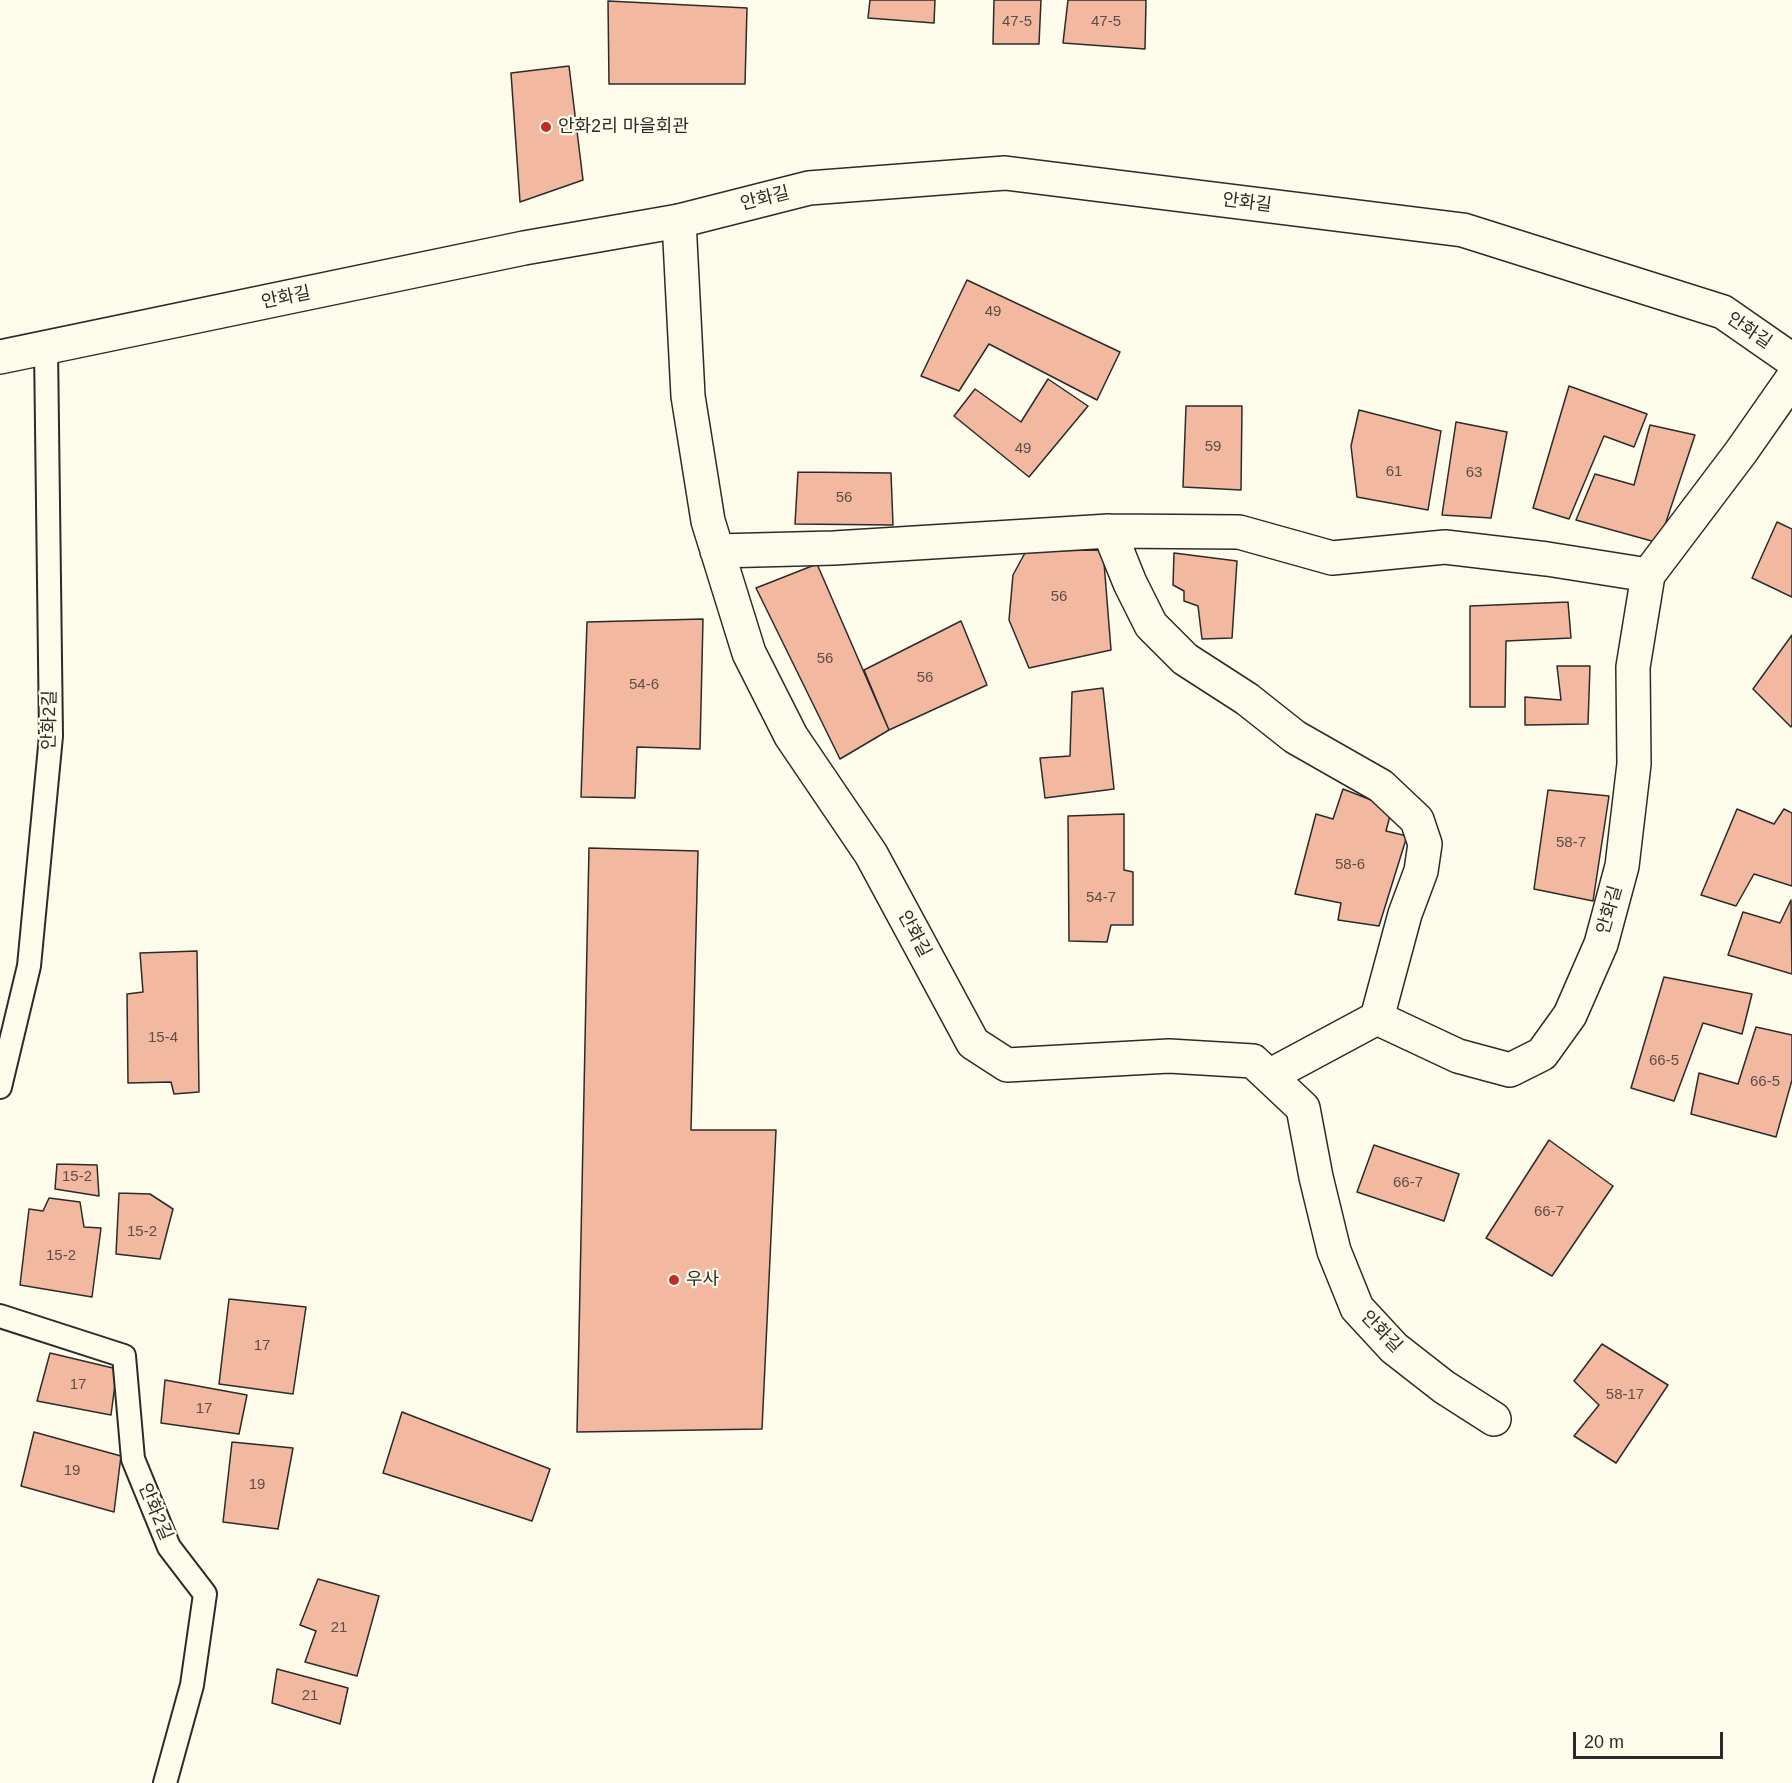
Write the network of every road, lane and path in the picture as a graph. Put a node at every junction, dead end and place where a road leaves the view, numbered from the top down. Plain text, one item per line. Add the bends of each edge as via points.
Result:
1 (679, 221) junction
2 (46, 348) junction
3 (0, 357) edge
4 (1792, 360) edge
5 (1792, 379) edge
6 (1110, 531) junction
7 (717, 551) junction
8 (1648, 575) junction
9 (1377, 1018) junction
10 (1269, 1076) junction
11 (0, 1087) edge
12 (0, 1316) edge
13 (1494, 1419) dead end
14 (165, 1783) edge

1 - 2 street, 안화길 via 524,248
1 - 4 street, 안화길 via 809,188 1005,173 1440,227 1463,230 1723,312
1 - 7 street, 안화길 via 688,396 708,521
2 - 3 street, 안화길
2 - 11 lane, 안화2길 via 51,736 29,966
5 - 8 street, 안화길
6 - 7 street
6 - 8 street via 1239,532 1332,558 1444,547
6 - 9 street via 1151,626 1185,659 1247,699 1295,737 1381,786 1417,820 1425,844 1421,871
7 - 10 street, 안화길 via 749,653 791,736 871,854 972,1043 1007,1065 1169,1056 1252,1061
8 - 9 street, 안화길 via 1633,667 1634,764 1622,866 1601,944 1570,1015 1542,1054 1510,1070 1458,1056
9 - 10 street
10 - 13 street, 안화길 via 1303,1108 1334,1251 1357,1308 1394,1348
12 - 14 lane, 안화2길 via 124,1356 133,1459 169,1547 205,1594 192,1685

